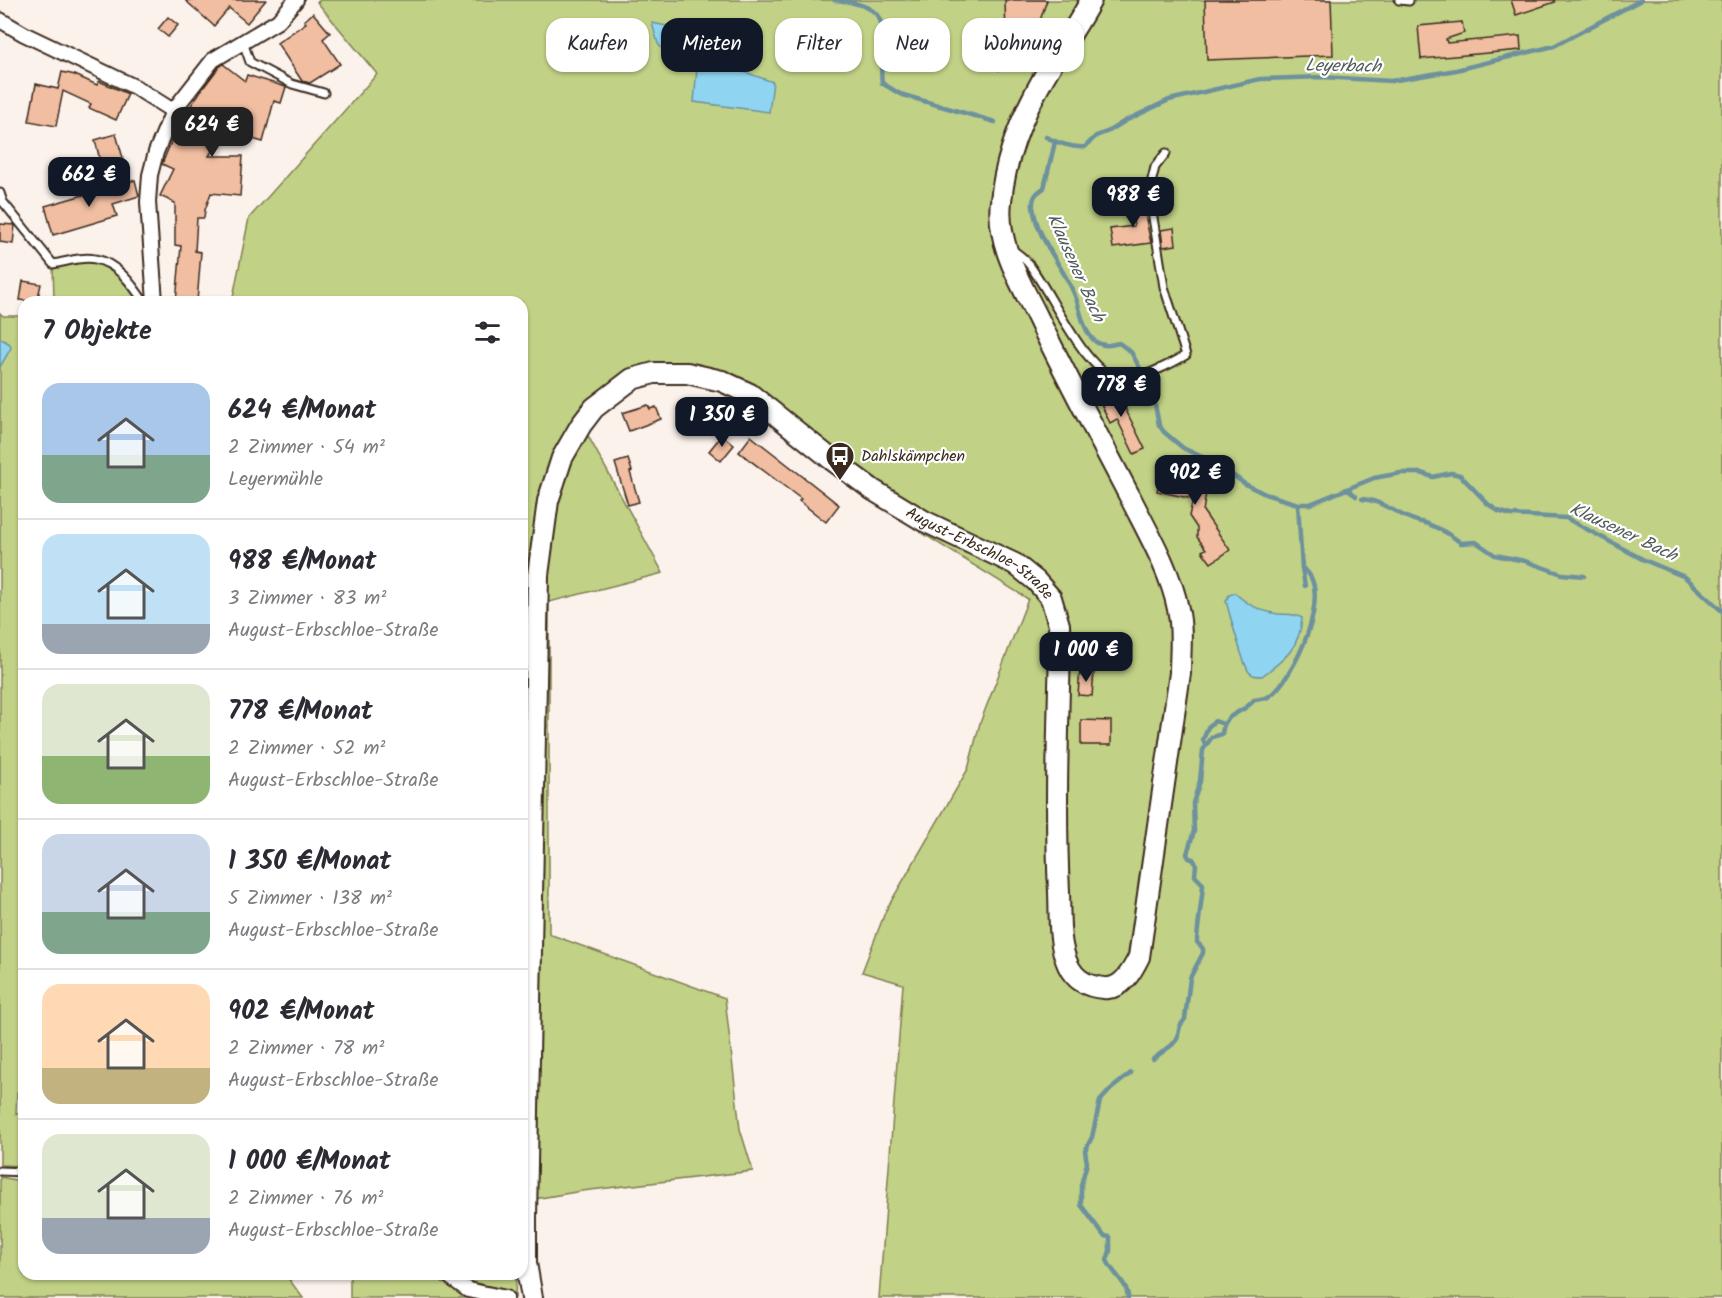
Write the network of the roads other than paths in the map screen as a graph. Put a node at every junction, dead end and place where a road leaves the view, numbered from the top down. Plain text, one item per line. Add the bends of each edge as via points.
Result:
1 (296, 0) edge
2 (1091, 0) edge
3 (1399, 0) edge
4 (1409, 1) edge
5 (0, 20) edge
6 (243, 42) junction
7 (324, 93) dead end
8 (173, 111) junction
9 (1166, 153) dead end
10 (0, 193) edge
11 (1004, 242) junction
12 (140, 296) edge
13 (155, 296) edge
14 (528, 1110) edge
15 (0, 1171) edge
16 (18, 1172) edge
17 (528, 1275) edge
18 (453, 1280) edge
19 (506, 1298) edge
20 (532, 1298) edge

1 - 6 street via 278,21
2 - 11 main road, August-Erbschloe-Straße via 1043,79 1019,134 1000,202
3 - 4 lane
5 - 8 street via 135,87
6 - 7 lane via 250,62 292,84
6 - 8 street via 213,60
8 - 13 street via 150,175 148,202
9 - 11 lane via 1155,167 1149,192 1164,287 1186,355 1125,380 1103,371 1087,356 1028,263
10 - 12 lane via 53,264 94,258 106,262 128,279
11 - 14 main road, August-Erbschloe-Straße via 1052,347 1158,554 1178,609 1180,673 1139,957 1131,975 1112,988 1093,987 1080,980 1068,965 1061,942 1056,820 1060,649 1059,625 1051,598 1015,564 924,521 873,490 750,394 722,381 687,373 654,373 632,379 594,408 581,425 562,458 542,534 538,574
15 - 16 lane
17 - 20 main road, August-Erbschloe-Straße
18 - 19 street via 468,1290

